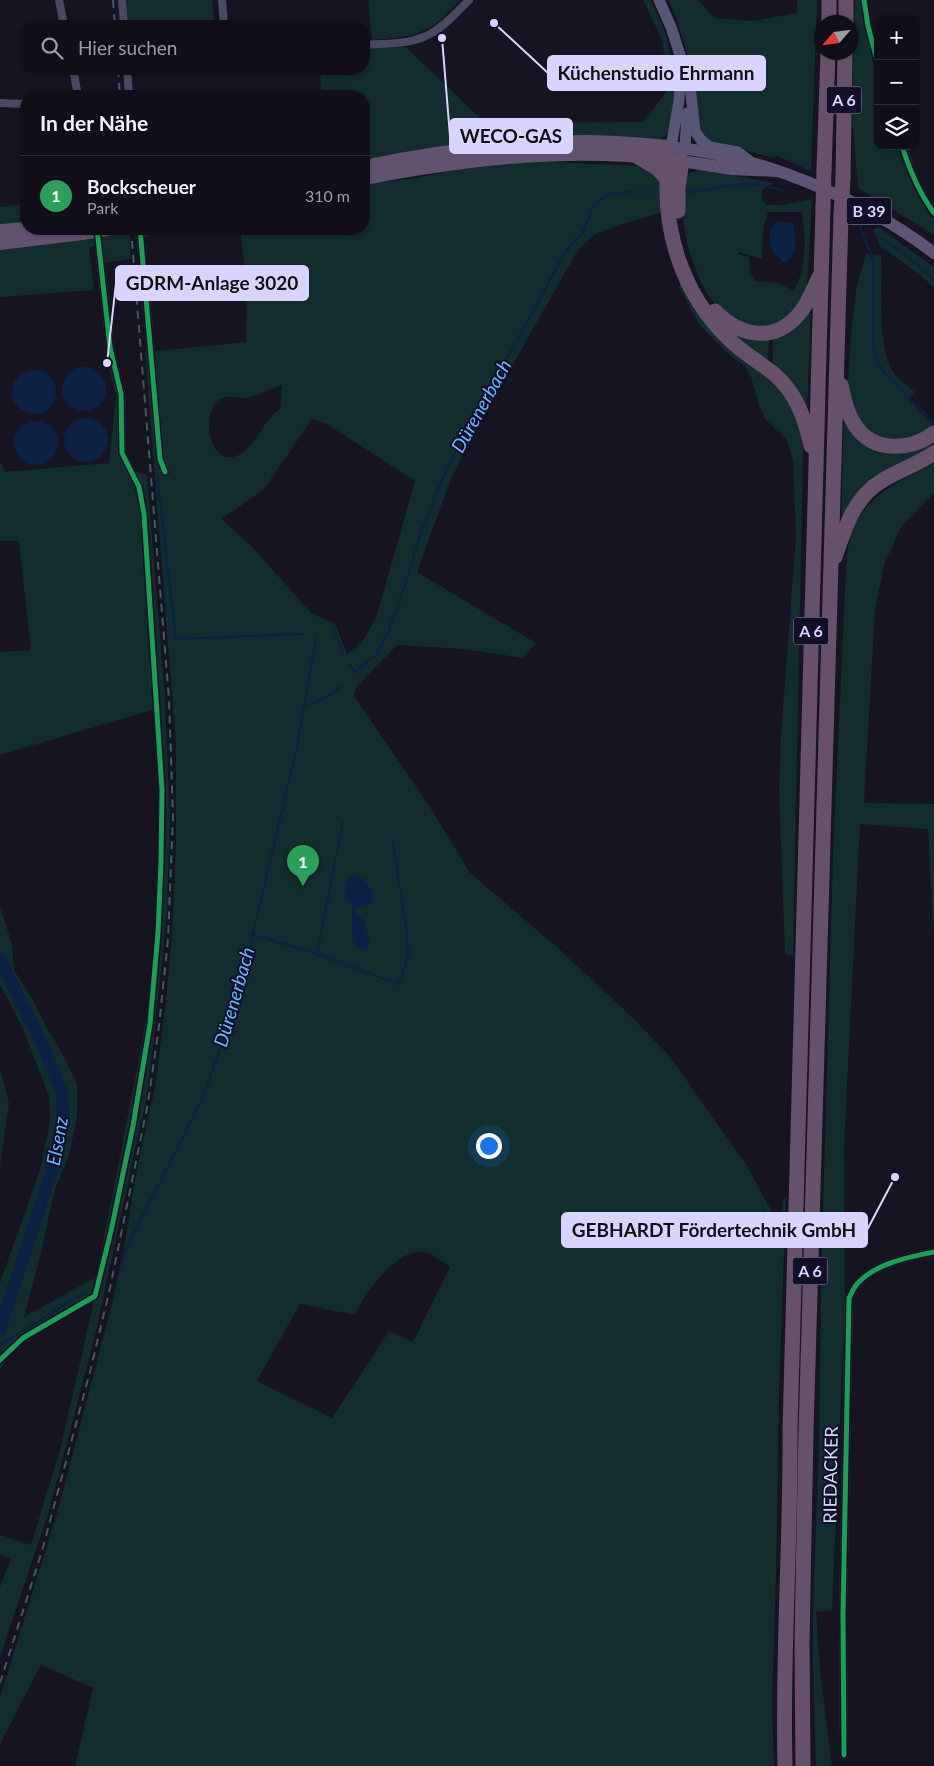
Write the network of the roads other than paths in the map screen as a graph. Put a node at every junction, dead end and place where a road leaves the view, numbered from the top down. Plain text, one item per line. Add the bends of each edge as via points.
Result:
1 (59, 0) edge
2 (122, 0) edge
3 (222, 0) edge
4 (469, 0) edge
5 (659, 0) edge
6 (830, 0) edge
7 (846, 0) edge
8 (829, 15) edge
9 (846, 15) edge
10 (63, 20) edge
11 (124, 20) edge
12 (224, 20) edge
13 (370, 44) edge
14 (828, 60) edge
15 (845, 60) edge
16 (682, 64) junction
17 (73, 75) edge
18 (127, 75) edge
19 (77, 90) edge
20 (129, 90) edge
21 (0, 103) edge
22 (20, 104) edge
23 (677, 154) junction
24 (635, 155) junction
25 (755, 164) junction
26 (370, 167) edge
27 (778, 171) junction
28 (370, 177) edge
29 (666, 178) junction
30 (20, 230) edge
31 (0, 232) edge
32 (66, 235) edge
33 (98, 235) edge
34 (141, 235) edge
35 (0, 243) edge
36 (934, 252) edge
37 (821, 274) junction
38 (836, 369) junction
39 (934, 433) edge
40 (934, 453) edge
41 (165, 472) dead end
42 (816, 472) junction
43 (139, 487) dead end
44 (830, 573) junction
45 (934, 1252) edge
46 (844, 1755) dead end
47 (785, 1766) edge
48 (803, 1766) edge

1 - 10 street
2 - 11 street
3 - 12 street
4 - 13 street via 431,34 411,41
5 - 16 main road
6 - 8 highway
7 - 9 highway
14 - 37 highway, A 6, bridge
15 - 38 highway, A 6, bridge
16 - 23 main road
16 - 25 main road via 701,140 710,147 738,152
17 - 19 street
18 - 20 street
21 - 22 street
23 - 24 highway, B 39
23 - 25 main road, B 39
23 - 26 highway, B 39 via 624,143 587,142 499,147
23 - 27 main road, B 39 via 732,169
23 - 29 highway
23 - 37 highway via 680,233 684,252 699,286 724,320 747,332 771,332 785,326 798,315
24 - 28 highway, B 39 via 577,153 471,160
24 - 29 highway via 657,168
25 - 27 main road, B 39
27 - 36 main road, B 39 via 853,202
29 - 42 highway via 671,235 691,289 725,334 788,388 803,414
30 - 31 highway
32 - 35 highway, bridge
33 - 43 street via 110,346 121,394 122,453
34 - 41 street via 160,459
37 - 42 highway, A 6
38 - 39 highway via 848,411 867,437 890,447 901,447 923,441
38 - 44 highway, A 6
40 - 44 highway via 875,486 856,505
42 - 47 highway, A 6 via 790,1430
44 - 48 highway, A 6 via 803,1570
45 - 46 street, RIEDACKER via 909,1257 874,1271 857,1283 849,1298 843,1607

